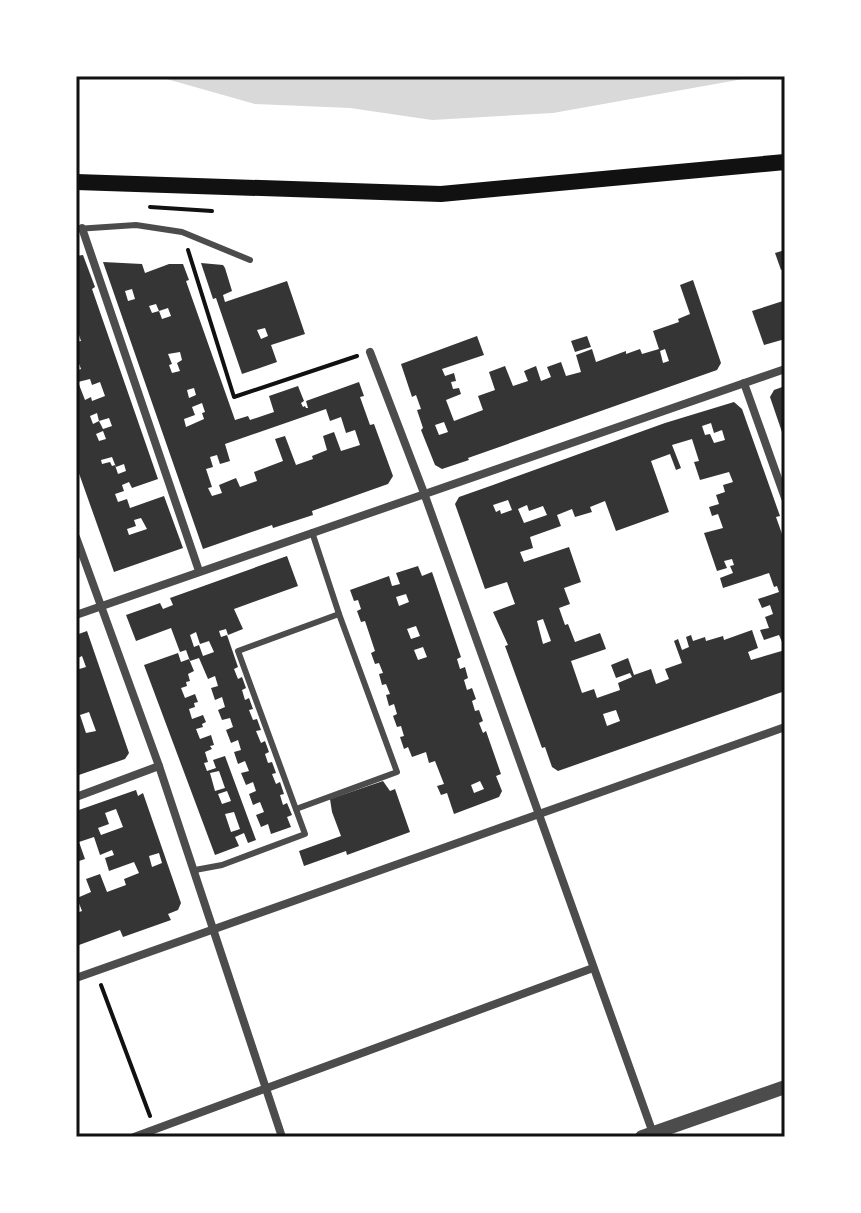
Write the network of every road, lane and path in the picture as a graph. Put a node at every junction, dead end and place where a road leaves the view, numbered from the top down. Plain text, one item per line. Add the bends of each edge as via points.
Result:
1 (785, 162) edge
2 (76, 182) edge
3 (79, 229) edge
4 (182, 232) junction
5 (250, 260) dead end
6 (370, 352) joint
7 (785, 369) edge
8 (744, 383) junction
9 (424, 493) junction
10 (785, 498) edge
11 (312, 532) junction
12 (76, 537) edge
13 (199, 571) junction
14 (100, 606) junction
15 (339, 614) junction
16 (76, 615) edge
17 (785, 727) edge
18 (159, 766) junction
19 (76, 797) edge
20 (296, 809) junction
21 (537, 813) junction
22 (195, 870) junction
23 (214, 931) junction
24 (593, 968) junction
25 (96, 971) junction
26 (76, 978) edge
27 (785, 1087) edge
28 (265, 1089) junction
29 (155, 1129) junction
30 (650, 1136) edge
31 (134, 1137) edge
32 (282, 1137) edge

1 - 2 main road via 441,194
3 - 4 lane via 136,225
3 - 13 street
4 - 5 lane
4 - 6 path via 234,397
6 - 9 street
7 - 8 street
8 - 9 street
8 - 10 street
9 - 11 street
9 - 21 street
11 - 13 street
11 - 15 lane
12 - 14 street
13 - 14 street
14 - 16 street
14 - 18 street
15 - 20 lane via 238,651
15 - 20 lane via 397,772
17 - 21 street
18 - 19 street
18 - 22 street
20 - 22 lane via 305,834
21 - 23 street
21 - 24 street
22 - 23 street
23 - 25 street
23 - 28 street
24 - 28 street
24 - 30 street
25 - 26 street
25 - 29 path
27 - 30 street
28 - 29 street
28 - 32 street
29 - 31 street

